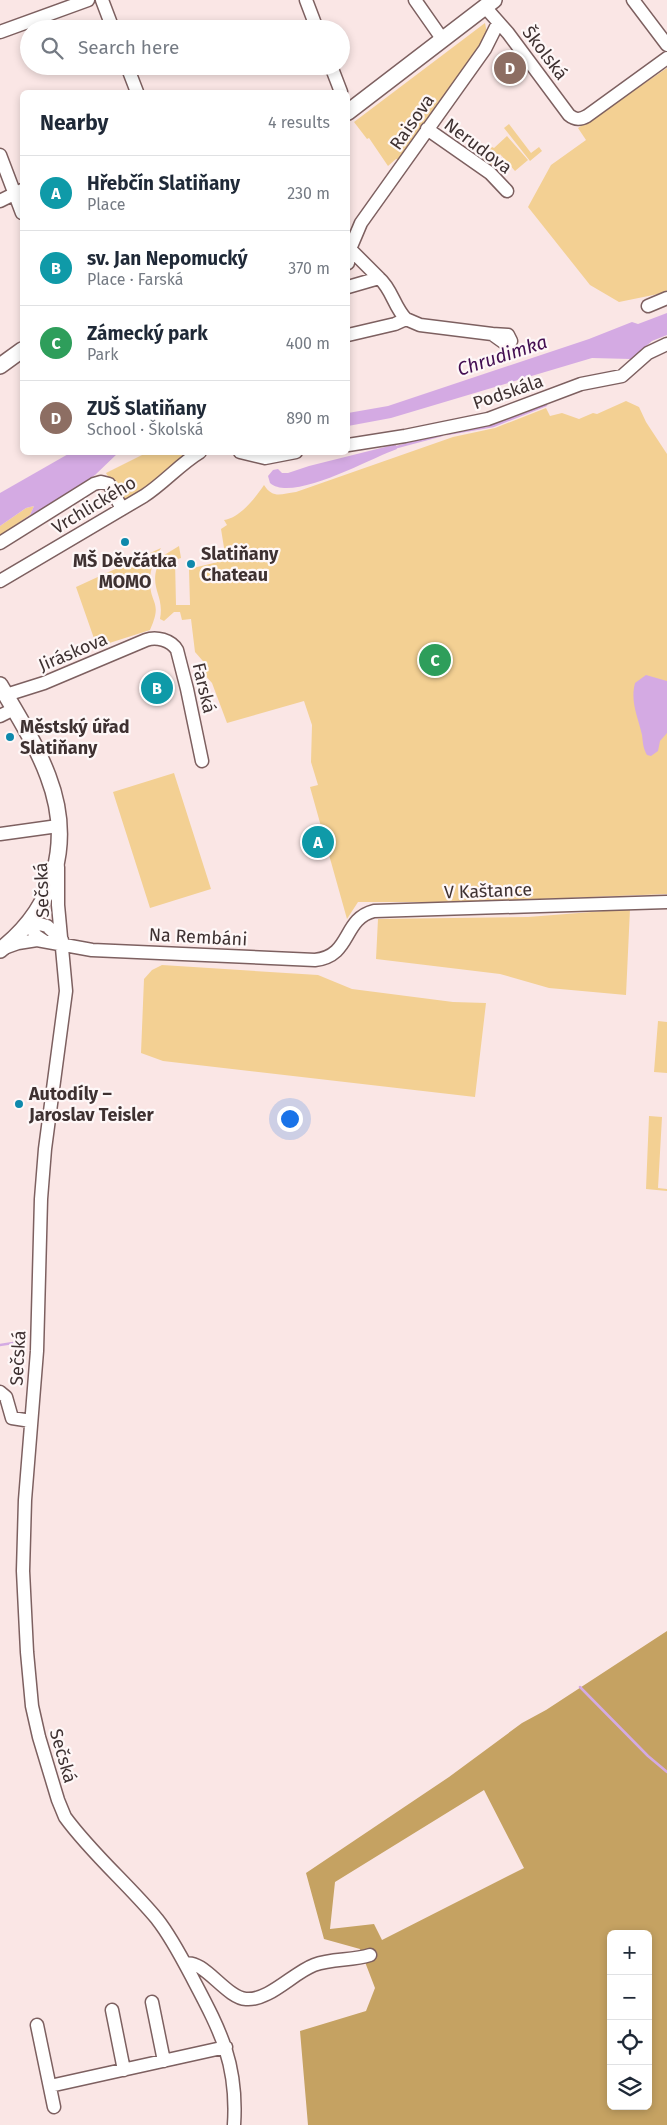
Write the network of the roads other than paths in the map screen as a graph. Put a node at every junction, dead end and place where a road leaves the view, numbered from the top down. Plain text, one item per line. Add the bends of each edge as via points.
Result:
1 (88, 0) edge
2 (102, 0) edge
3 (306, 0) edge
4 (415, 0) edge
5 (633, 0) edge
6 (490, 4) edge
7 (33, 20) edge
8 (109, 20) edge
9 (314, 20) edge
10 (498, 23) junction
11 (20, 25) edge
12 (0, 32) edge
13 (443, 40) junction
14 (667, 45) edge
15 (667, 58) edge
16 (130, 75) edge
17 (335, 75) edge
18 (136, 90) edge
19 (341, 90) edge
20 (350, 107) edge
21 (428, 129) junction
22 (0, 155) edge
23 (507, 191) dead end
24 (19, 192) edge
25 (0, 201) edge
26 (351, 244) junction
27 (350, 250) edge
28 (379, 278) junction
29 (350, 287) edge
30 (667, 298) edge
31 (648, 306) dead end
32 (406, 319) junction
33 (492, 334) dead end
34 (350, 335) edge
35 (667, 344) edge
36 (20, 351) edge
37 (0, 366) edge
38 (350, 445) edge
39 (196, 455) edge
40 (250, 455) edge
41 (280, 455) edge
42 (122, 509) junction
43 (0, 543) edge
44 (0, 581) edge
45 (153, 638) joint
46 (3, 690) edge
47 (14, 709) junction
48 (0, 716) edge
49 (202, 761) dead end
50 (59, 833) junction
51 (0, 834) edge
52 (667, 902) edge
53 (29, 921) junction
54 (44, 941) junction
55 (63, 943) junction
56 (0, 950) edge
57 (330, 956) joint
58 (0, 1392) edge
59 (31, 1421) junction
60 (370, 1955) dead end
61 (185, 1964) junction
62 (152, 2002) dead end
63 (112, 2010) dead end
64 (37, 2025) dead end
65 (226, 2047) junction
66 (164, 2061) junction
67 (124, 2070) junction
68 (50, 2086) junction
69 (54, 2107) dead end
70 (234, 2125) edge

1 - 7 street
2 - 8 street
3 - 9 street
4 - 13 street
5 - 14 street
6 - 10 street, Školská
6 - 13 main road
10 - 15 street, Školská via 570,115 577,119 602,106
10 - 21 street, Raisova
11 - 12 street
13 - 20 main road
16 - 18 street
17 - 19 street
21 - 23 street, Nerudova via 490,173
21 - 26 street, Raisova via 361,224
22 - 24 street
24 - 25 street
26 - 27 street
26 - 28 street
28 - 29 street
28 - 32 street
30 - 31 street
32 - 33 street via 420,325
32 - 34 street
35 - 38 street, Podskála via 648,353 622,376 581,384 488,419
36 - 37 main road
39 - 42 street, Vrchlického via 152,491
40 - 41 street via 261,458
42 - 43 street via 109,484 98,482
42 - 44 street, Vrchlického
45 - 46 street, Jiráskova via 44,683
45 - 49 street, Farská via 171,644 177,650
46 - 47 main road
47 - 48 street
47 - 50 main road via 47,774
50 - 51 street
50 - 53 main road via 51,886
50 - 55 street, Sečská via 58,900
52 - 57 street, V Kaštance via 374,912 356,922 340,948
53 - 54 street, Sečská via 35,935
53 - 55 street, Sečská via 47,926
53 - 56 main road
54 - 55 street, Sečská
54 - 56 street, Sečská via 31,940
55 - 57 street, Na Rembáni via 92,950 308,960
55 - 59 street, Sečská via 65,1001 43,1175 37,1351
58 - 59 street via 6,1397 12,1418
59 - 61 street, Sečská via 23,1571 30,1684 39,1737 65,1817 158,1920
60 - 61 street via 312,1965 266,1994 249,1999 233,1994 194,1964
61 - 65 street, Sečská
62 - 66 street
63 - 67 street
64 - 68 street
65 - 66 street
65 - 70 street, Sečská via 232,2074
66 - 67 street
67 - 68 street
68 - 69 street

